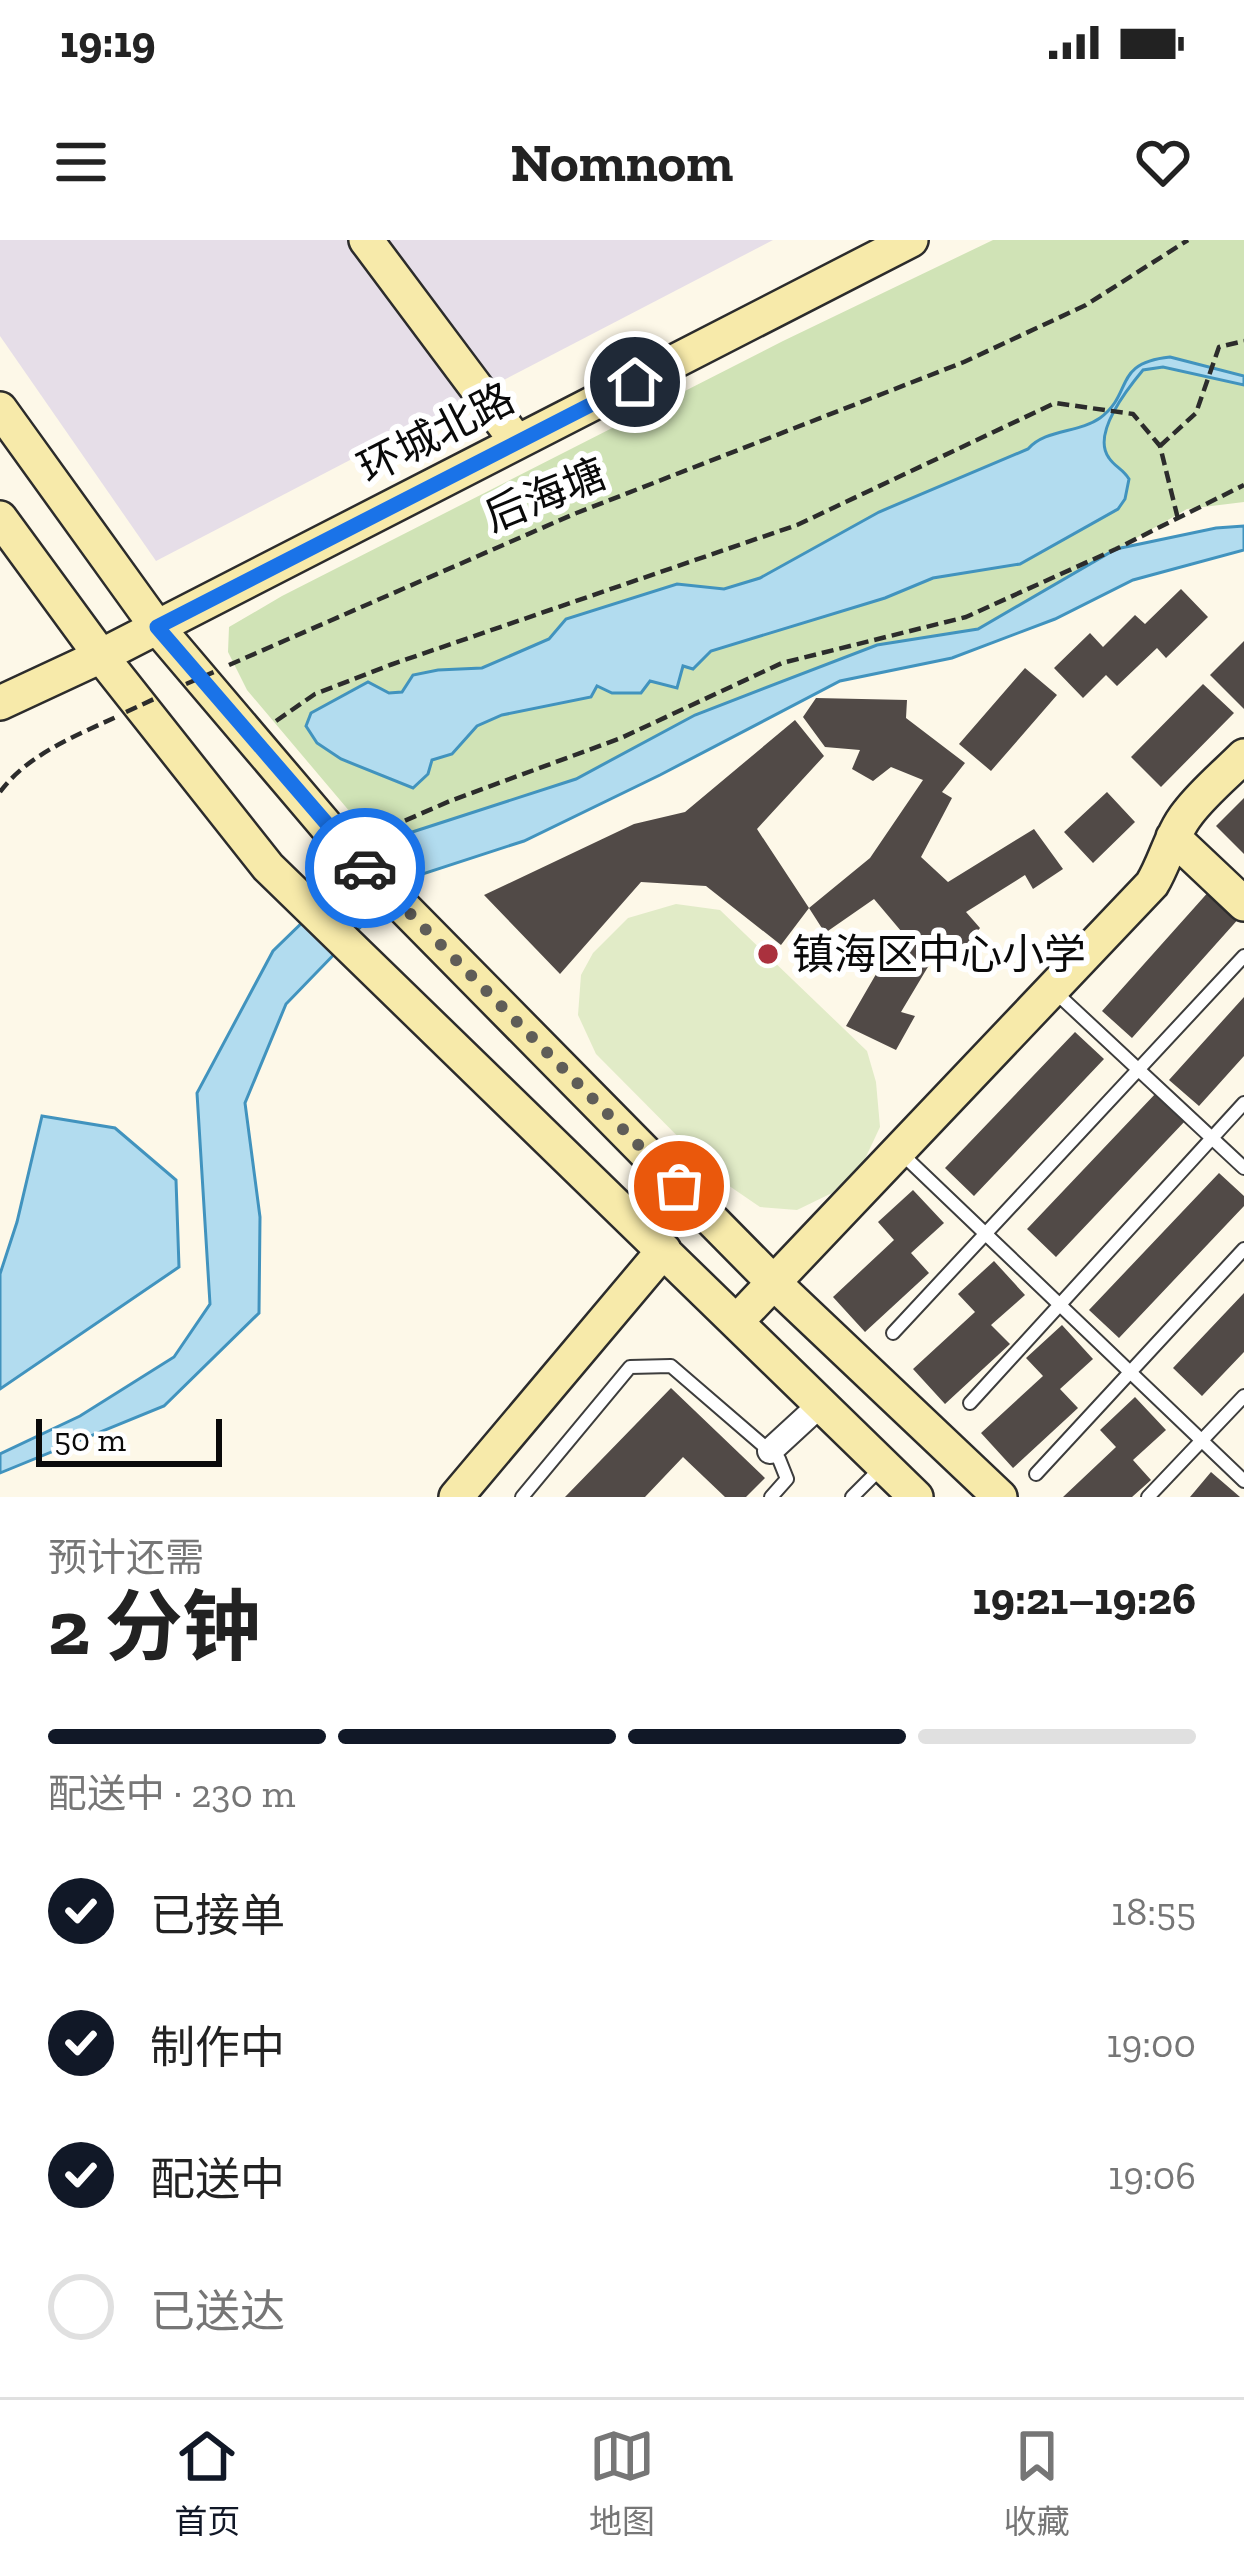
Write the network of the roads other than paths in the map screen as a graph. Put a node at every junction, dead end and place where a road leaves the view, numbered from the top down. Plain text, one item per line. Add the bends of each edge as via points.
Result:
1 (366, 240) edge
2 (911, 240) edge
3 (0, 409) edge
4 (517, 442) junction
5 (0, 518) edge
6 (157, 627) junction
7 (101, 656) junction
8 (0, 704) edge
9 (1244, 756) edge
10 (1173, 837) junction
11 (1244, 904) edge
12 (1244, 956) edge
13 (1052, 989) junction
14 (1138, 1070) junction
15 (1244, 1103) edge
16 (1212, 1138) junction
17 (899, 1150) junction
18 (1244, 1168) edge
19 (986, 1233) junction
20 (1244, 1249) edge
21 (664, 1250) junction
22 (773, 1282) junction
23 (1060, 1304) junction
24 (737, 1321) junction
25 (893, 1333) dead end
26 (1130, 1372) junction
27 (1244, 1396) edge
28 (970, 1403) dead end
29 (821, 1404) junction
30 (1202, 1440) junction
31 (770, 1451) junction
32 (883, 1465) junction
33 (1036, 1474) dead end
34 (1244, 1481) edge
35 (456, 1497) edge
36 (522, 1497) edge
37 (770, 1497) edge
38 (852, 1497) edge
39 (916, 1497) edge
40 (1000, 1497) edge
41 (1148, 1497) edge

1 - 4 street
2 - 4 street, 环城北路
3 - 6 street
4 - 6 street, 环城北路
5 - 7 street
6 - 7 street, 环城北路
6 - 22 street via 344,847
7 - 8 street, 环城北路
7 - 21 street via 268,866
9 - 10 street
10 - 11 street
10 - 13 street via 1152,884
12 - 14 lane
13 - 14 lane
13 - 17 street
14 - 16 lane
14 - 19 lane
15 - 16 lane
16 - 18 lane
16 - 23 lane
17 - 19 lane
17 - 22 street
19 - 23 lane
19 - 25 lane
20 - 26 lane
21 - 24 street
21 - 35 street
22 - 24 street
22 - 40 street
23 - 26 lane
23 - 28 lane
24 - 29 street
26 - 30 lane
26 - 33 lane
27 - 30 lane
29 - 31 street
29 - 32 street
30 - 34 lane
30 - 41 lane
31 - 36 lane via 671,1366 630,1367
31 - 37 lane via 787,1479
32 - 38 lane
32 - 39 street

